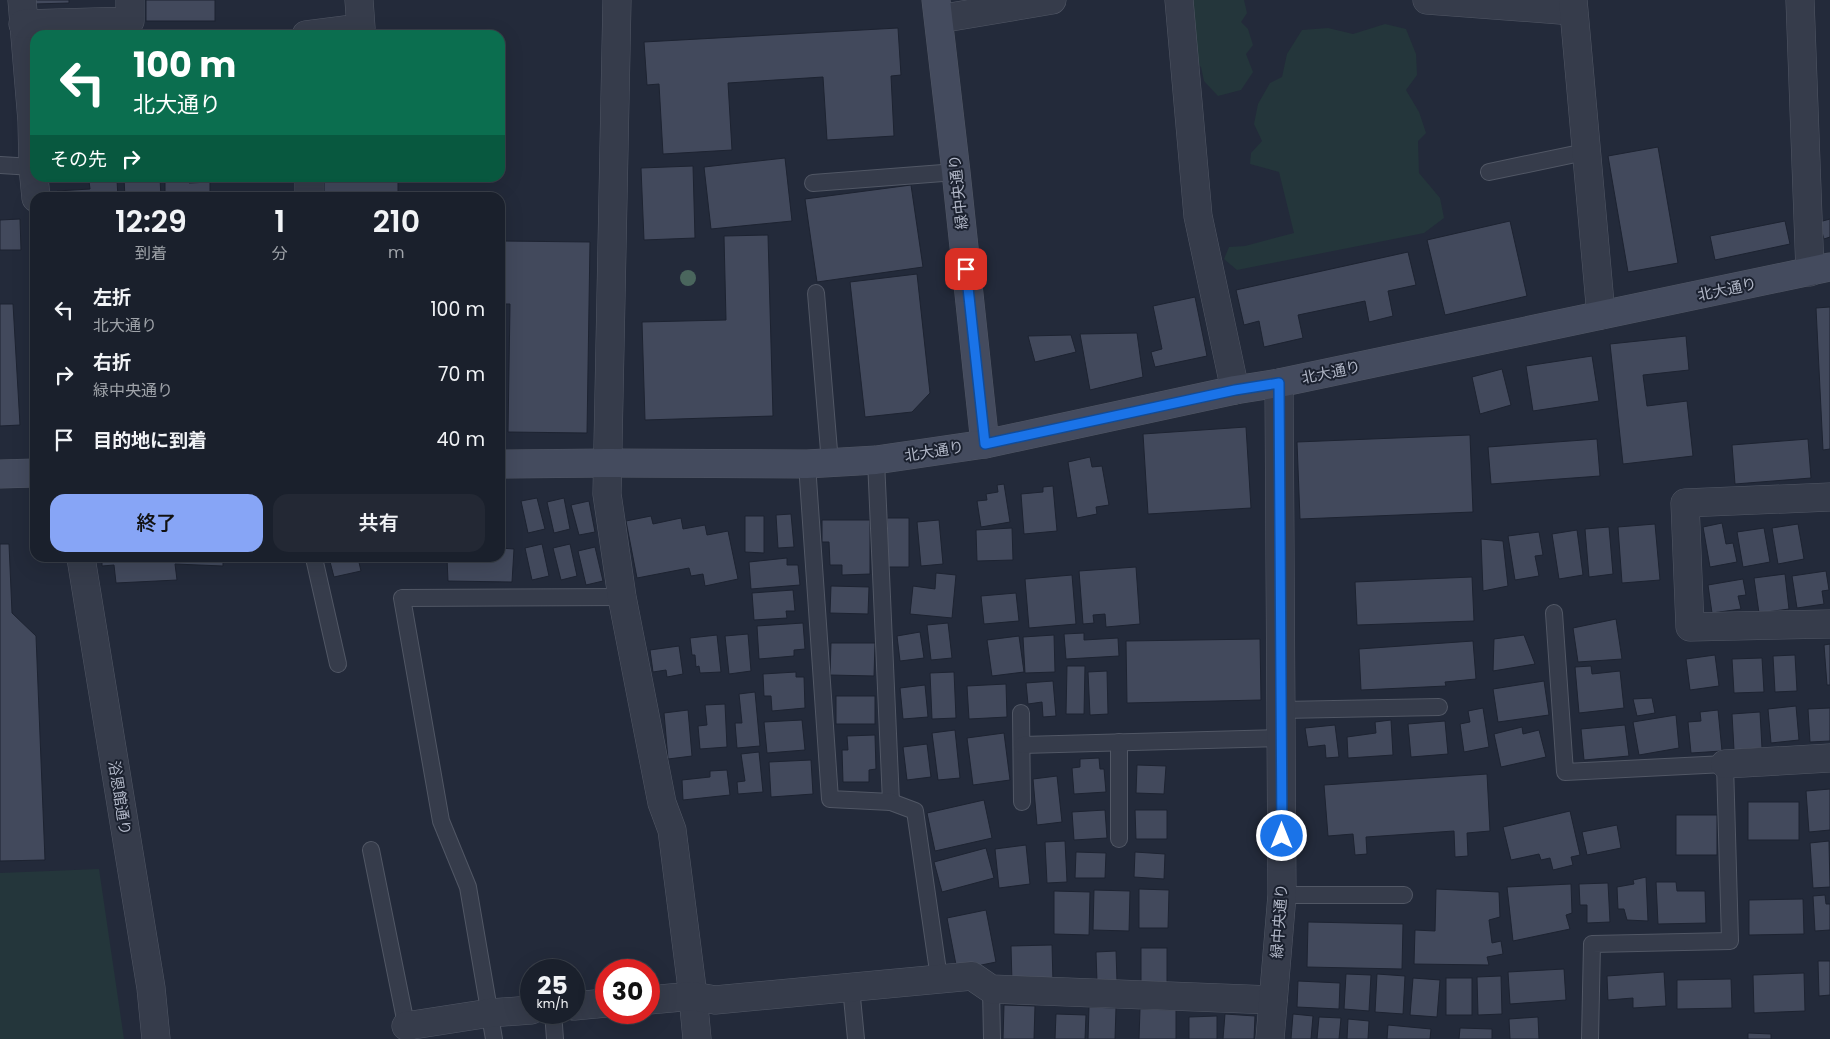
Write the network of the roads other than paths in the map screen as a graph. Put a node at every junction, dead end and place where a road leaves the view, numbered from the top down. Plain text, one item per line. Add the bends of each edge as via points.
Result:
1 (130, 0) edge
2 (359, 0) edge
3 (617, 0) edge
4 (1052, 0) edge
5 (1179, 0) edge
6 (1427, 0) edge
7 (1800, 0) edge
8 (1573, 5) edge
9 (937, 10) edge
10 (23, 12) edge
11 (345, 30) edge
12 (30, 97) edge
13 (1585, 152) junction
14 (0, 165) edge
15 (30, 168) edge
16 (956, 172) junction
17 (1489, 172) dead end
18 (813, 183) dead end
19 (1820, 270) edge
20 (816, 293) dead end
21 (1601, 315) junction
22 (1279, 383) junction
23 (1235, 390) junction
24 (985, 444) junction
25 (876, 460) junction
26 (607, 462) junction
27 (818, 463) junction
28 (505, 464) edge
29 (30, 473) edge
30 (0, 474) edge
31 (1830, 497) edge
32 (82, 562) edge
33 (315, 562) edge
34 (622, 597) junction
35 (1554, 613) dead end
36 (1830, 624) edge
37 (338, 664) dead end
38 (1439, 707) dead end
39 (1282, 710) junction
40 (1021, 712) dead end
41 (1282, 738) junction
42 (1118, 742) junction
43 (1022, 745) junction
44 (1830, 758) edge
45 (1725, 764) junction
46 (891, 802) junction
47 (1022, 802) dead end
48 (1119, 839) dead end
49 (370, 850) dead end
50 (1282, 895) junction
51 (1404, 895) dead end
52 (939, 978) junction
53 (851, 987) junction
54 (991, 989) junction
55 (693, 996) junction
56 (660, 999) edge
57 (1273, 1000) junction
58 (520, 1011) edge
59 (490, 1012) junction
60 (554, 1024) edge
61 (408, 1032) edge
62 (156, 1039) edge
63 (494, 1039) edge
64 (555, 1039) edge
65 (697, 1039) edge
66 (856, 1039) edge
67 (992, 1039) edge
68 (1270, 1039) edge
69 (1590, 1039) edge

1 - 10 street via 130,21
2 - 11 street via 361,28
3 - 26 street
4 - 9 street
5 - 23 street via 1198,216
6 - 8 street
7 - 19 street
8 - 13 street
9 - 16 street, 緑中央通り
10 - 12 street
13 - 17 lane
13 - 21 street
14 - 15 lane
16 - 18 lane
16 - 24 street, 緑中央通り
19 - 21 street, 北大通り
20 - 27 lane
21 - 22 street, 北大通り
22 - 23 street, 北大通り
22 - 39 street, 緑中央通り
23 - 24 street, 北大通り
24 - 25 street, 北大通り
25 - 27 street, 北大通り
25 - 46 lane
26 - 27 street, 北大通り
26 - 28 street, 北大通り
26 - 34 street via 607,494
27 - 46 lane via 830,798
29 - 30 street
31 - 36 street via 1685,503 1690,627
32 - 62 street, 浴恩館通り via 151,988
33 - 37 lane
34 - 55 street via 662,803 672,830
34 - 59 lane via 402,598 441,821 468,887
35 - 45 lane via 1565,772
38 - 39 lane
39 - 41 street, 緑中央通り
40 - 43 lane
41 - 42 lane
41 - 50 street, 緑中央通り
42 - 43 lane
42 - 48 lane
43 - 47 lane
44 - 45 street
45 - 69 lane via 1730,941 1592,944
46 - 52 lane via 915,811
49 - 61 lane
50 - 51 lane
50 - 57 street, 緑中央通り
52 - 53 street
52 - 54 street via 972,976
53 - 55 street via 715,1000
53 - 66 lane
54 - 57 street
54 - 67 lane
55 - 56 street
55 - 65 street
57 - 68 street, 緑中央通り
58 - 59 street
59 - 61 street
59 - 63 lane
60 - 64 lane

